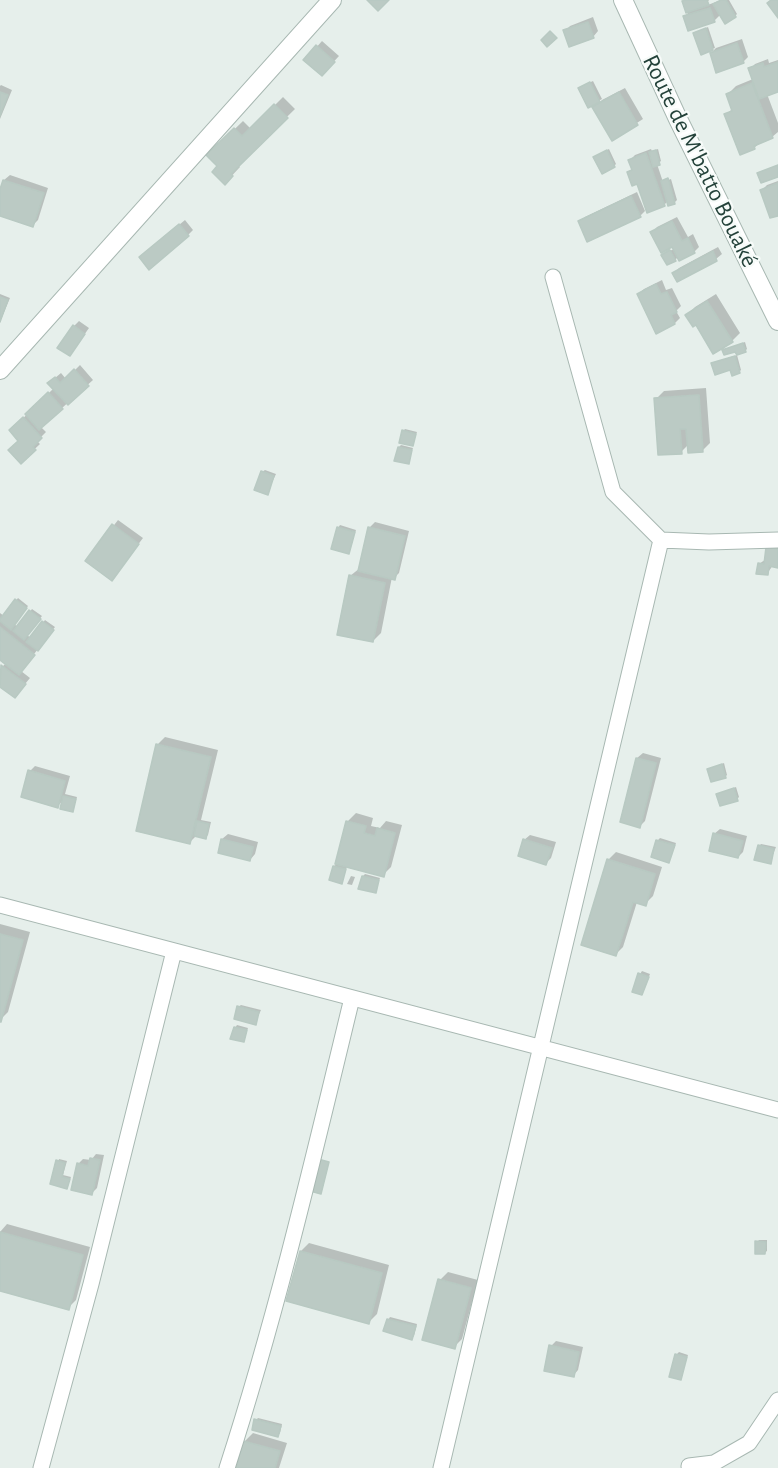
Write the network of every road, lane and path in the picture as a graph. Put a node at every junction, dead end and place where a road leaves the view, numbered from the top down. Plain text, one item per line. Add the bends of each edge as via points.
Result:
1 (332, 0) edge
2 (623, 0) edge
3 (553, 277) dead end
4 (778, 321) edge
5 (0, 370) edge
6 (661, 540) junction
7 (778, 540) edge
8 (0, 905) edge
9 (174, 951) junction
10 (352, 998) junction
11 (542, 1049) junction
12 (778, 1110) edge
13 (778, 1401) edge
14 (689, 1466) dead end
15 (41, 1468) edge
16 (227, 1468) edge
17 (441, 1468) edge

1 - 5 street
2 - 4 street, Route de M'batto Bouaké
3 - 6 street via 613,492
6 - 7 street
6 - 11 street
8 - 9 street
9 - 10 street
9 - 15 street
10 - 11 street
10 - 16 street via 249,1399
11 - 12 street
11 - 17 street
13 - 14 street via 749,1443 714,1463

